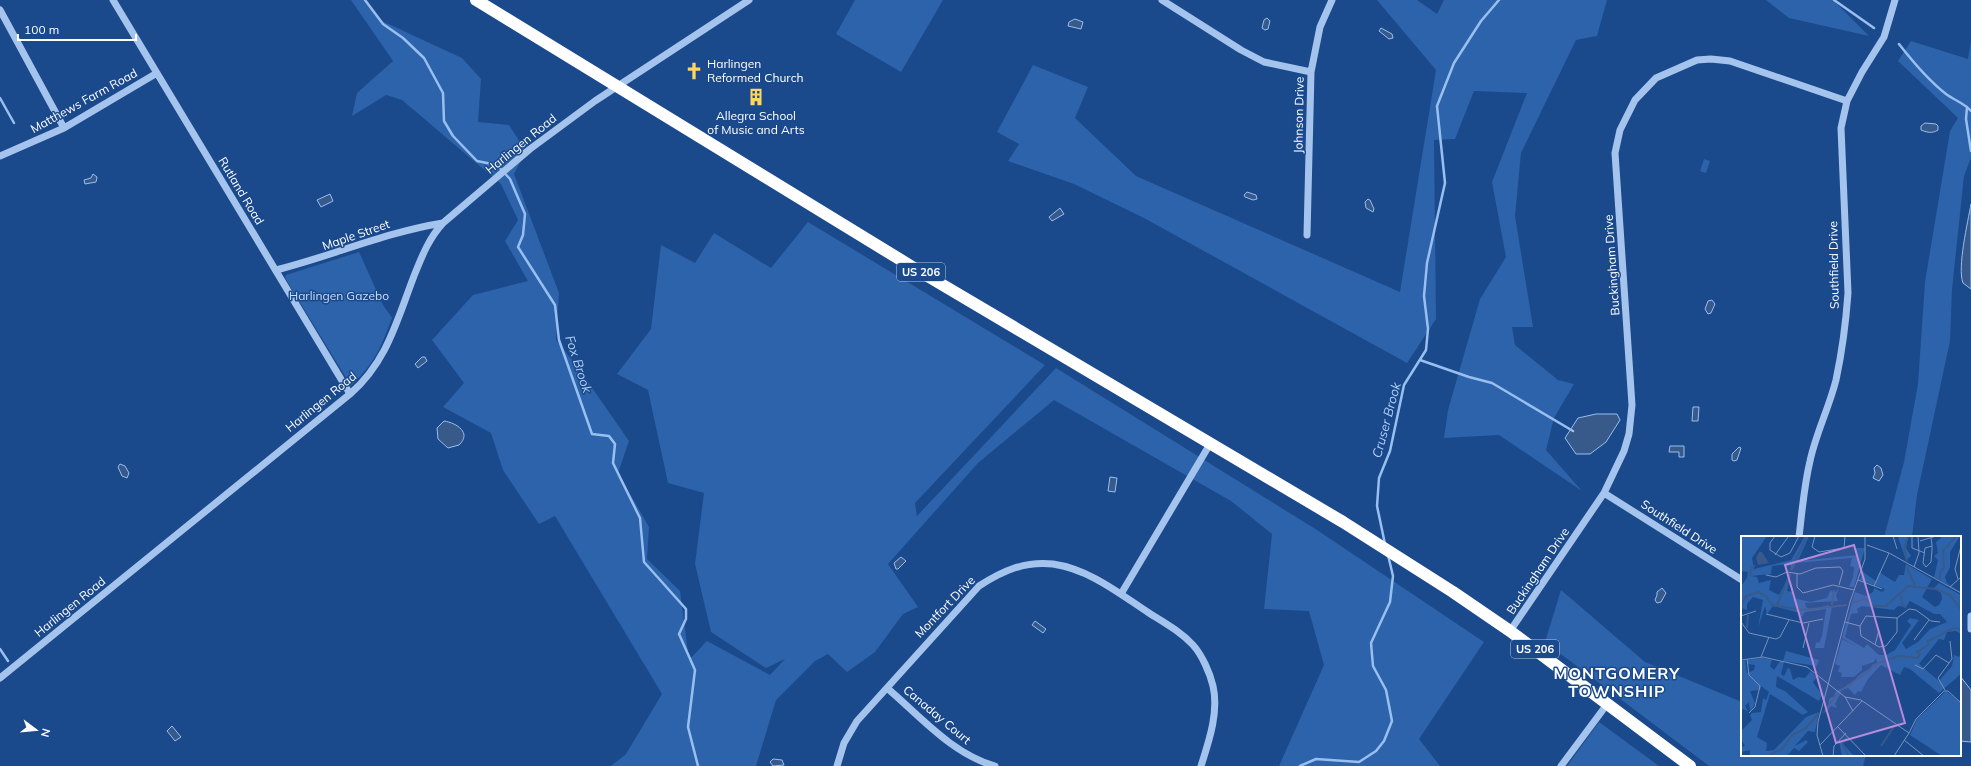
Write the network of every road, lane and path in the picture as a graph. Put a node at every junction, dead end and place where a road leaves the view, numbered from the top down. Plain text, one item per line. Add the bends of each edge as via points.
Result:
1 (113, 0) edge
2 (476, 0) edge
3 (749, 0) edge
4 (1162, 0) edge
5 (1332, 0) edge
6 (1895, 0) edge
7 (0, 10) edge
8 (157, 72) junction
9 (1311, 72) junction
10 (617, 85) junction
11 (1847, 101) junction
12 (64, 128) junction
13 (0, 156) edge
14 (443, 223) junction
15 (1307, 235) dead end
16 (276, 270) junction
17 (350, 394) junction
18 (1210, 444) junction
19 (1604, 493) junction
20 (1799, 536) edge
21 (1741, 579) edge
22 (1121, 594) junction
23 (1971, 616) edge
24 (1971, 629) edge
25 (1510, 630) junction
26 (0, 678) edge
27 (887, 688) junction
28 (1608, 703) junction
29 (837, 766) edge
30 (995, 766) edge
31 (1201, 766) edge
32 (1561, 766) edge
33 (1690, 766) edge

1 - 8 street, Rutland Road
2 - 10 highway, US 206
3 - 10 street, Harlingen Road
4 - 9 street via 1264,62
5 - 9 street, Johnson Drive via 1320,27
6 - 11 street, Southfield Drive via 1884,38
7 - 12 street
8 - 12 street, Matthews Farm Road
8 - 16 street, Rutland Road
9 - 15 street, Johnson Drive
10 - 14 street, Harlingen Road via 510,166
10 - 18 highway, US 206 via 914,268
11 - 19 street, Buckingham Drive via 1730,61 1712,59 1683,64 1656,78 1636,100 1620,130 1615,153 1632,405 1629,434 1624,451
11 - 20 street, Southfield Drive via 1841,128 1847,307 1836,380 1809,463
12 - 13 street, Matthews Farm Road
14 - 16 street, Maple Street via 385,236 324,258
14 - 17 street, Harlingen Road via 424,252 379,362
16 - 17 street, Rutland Road
17 - 26 street, Harlingen Road
18 - 22 street
18 - 25 highway, US 206 via 1370,539
19 - 21 street, Southfield Drive
19 - 25 street, Buckingham Drive
22 - 27 street, Montfort Drive via 1068,567 1051,564 1029,565 1001,572 979,586
22 - 31 street, Montfort Drive via 1180,633 1201,656 1213,686 1215,706 1209,741
23 - 24 street
25 - 28 highway, US 206
27 - 29 street, Montfort Drive via 849,733
27 - 30 street, Canaday Court via 952,744
28 - 32 street
28 - 33 highway, US 206

